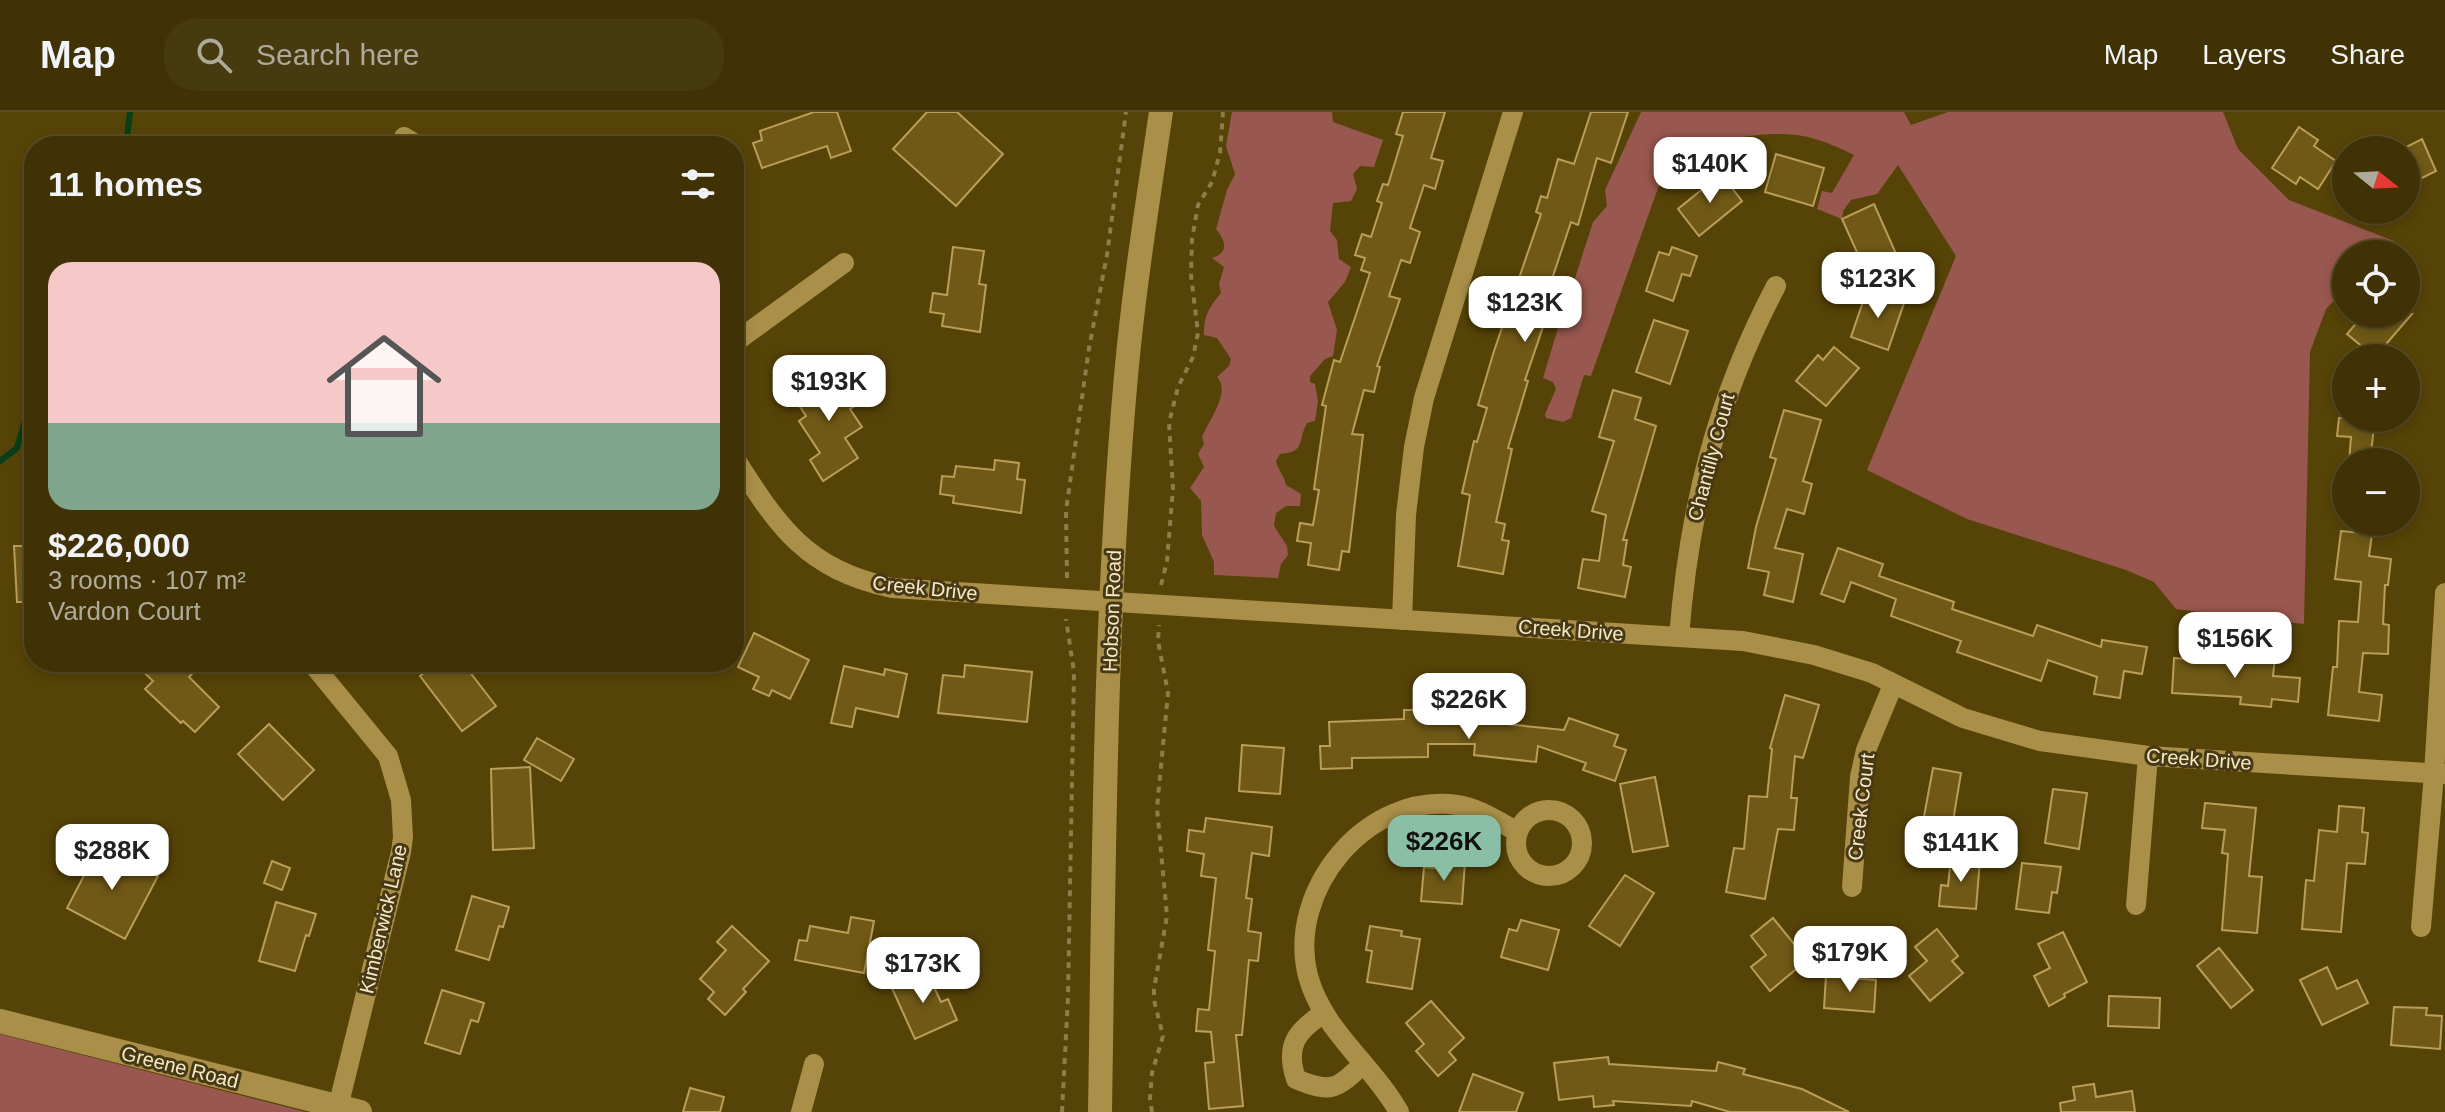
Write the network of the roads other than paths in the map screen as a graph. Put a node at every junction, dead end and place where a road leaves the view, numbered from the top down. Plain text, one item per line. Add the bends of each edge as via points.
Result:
1 (1161, 112) edge
2 (1513, 112) edge
3 (844, 263) dead end
4 (1776, 286) dead end
5 (744, 336) edge
6 (744, 471) edge
7 (2445, 593) edge
8 (1111, 603) junction
9 (1402, 620) junction
10 (1679, 637) junction
11 (319, 672) edge
12 (1893, 685) junction
13 (2148, 756) junction
14 (2440, 774) edge
15 (1518, 832) dead end
16 (1852, 887) dead end
17 (2136, 905) dead end
18 (2421, 927) dead end
19 (1324, 1013) junction
20 (0, 1021) edge
21 (814, 1064) dead end
22 (1363, 1064) junction
23 (349, 1109) edge
24 (801, 1112) edge
25 (1100, 1112) edge
26 (1399, 1112) edge

1 - 8 main road, Hobson Road via 1126,372
2 - 9 street via 1424,398 1406,515
3 - 5 street
4 - 10 street, Chantilly Court via 1736,370 1701,477
6 - 8 street, Creek Drive via 806,551 864,582
7 - 14 street
8 - 9 street, Creek Drive
8 - 25 main road, Hobson Road
9 - 10 street, Creek Drive
10 - 12 street, Creek Drive via 1793,650 1872,673
11 - 23 street, Kimberwick Lane via 388,756 403,816 401,852
12 - 13 street, Creek Drive via 2009,734
12 - 16 street, Creek Court via 1860,777
13 - 14 street, Creek Drive
13 - 17 street
14 - 18 street
15 - 19 street via 1469,808 1432,805 1386,817 1345,847 1319,884 1306,927 1308,975
19 - 22 street
19 - 22 street via 1295,1040 1290,1061 1296,1079 1329,1089
20 - 23 main road, Greene Road
21 - 24 street
22 - 26 street

